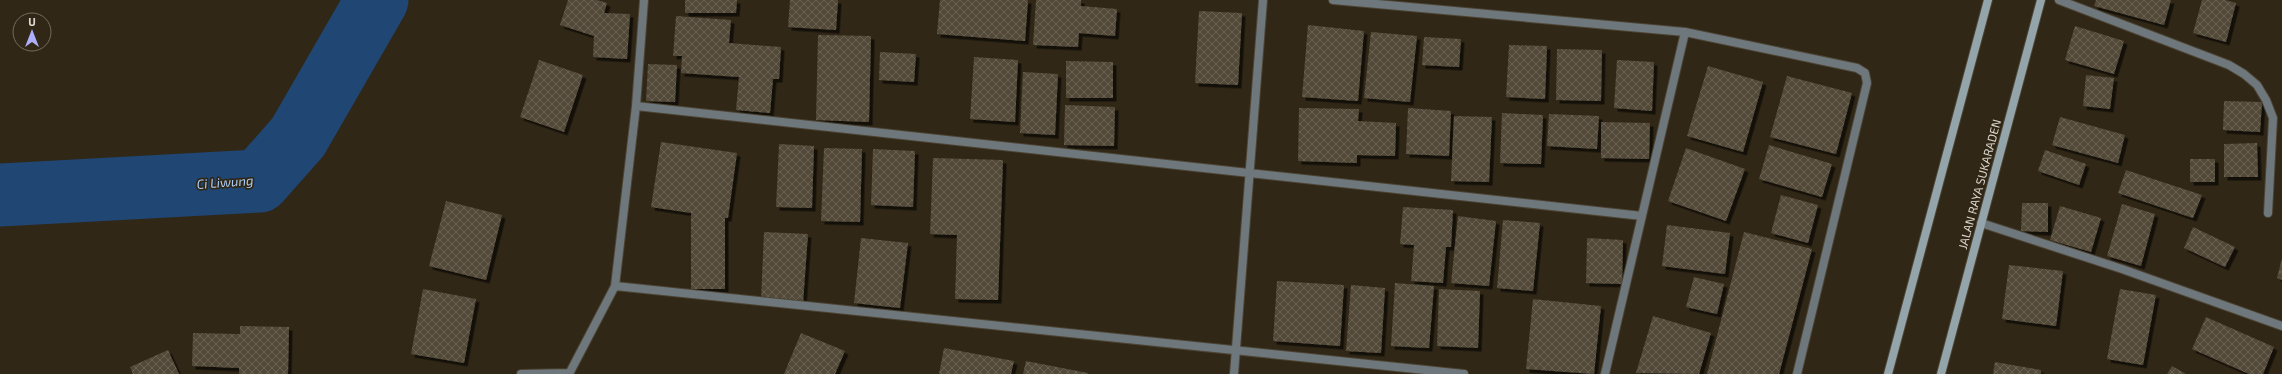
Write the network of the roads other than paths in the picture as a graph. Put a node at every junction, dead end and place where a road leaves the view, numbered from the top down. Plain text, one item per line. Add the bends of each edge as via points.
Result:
1 (644, 0) edge
2 (1263, 0) edge
3 (1334, 0) edge
4 (1988, 0) edge
5 (2041, 0) edge
6 (2059, 0) edge
7 (1685, 32) junction
8 (636, 106) junction
9 (1249, 173) junction
10 (2268, 213) dead end
11 (1642, 216) junction
12 (1981, 223) junction
13 (615, 286) junction
14 (2282, 326) edge
15 (1236, 350) junction
16 (521, 374) edge
17 (568, 374) edge
18 (1234, 374) edge
19 (1464, 374) edge
20 (1605, 374) edge
21 (1797, 374) edge
22 (1888, 374) edge
23 (1941, 374) edge

1 - 8 street
2 - 9 street
3 - 7 street
4 - 22 main road
5 - 12 main road, JALAN RAYA SUKARADEN
6 - 10 street via 2229,65 2257,85 2273,118
7 - 11 street
7 - 21 street via 1856,68 1865,73 1867,83
8 - 9 street
8 - 13 street
9 - 11 street
9 - 15 street
11 - 20 street
12 - 14 street via 2122,269
12 - 23 main road, JALAN RAYA SUKARADEN
13 - 15 street
13 - 17 street
15 - 18 street
15 - 19 street
16 - 17 street

